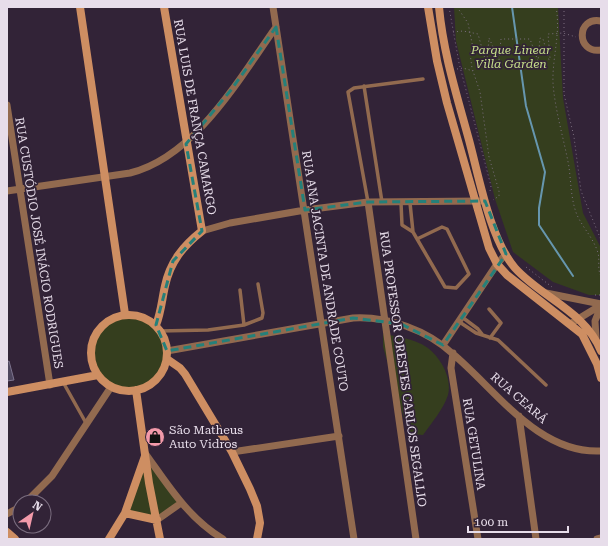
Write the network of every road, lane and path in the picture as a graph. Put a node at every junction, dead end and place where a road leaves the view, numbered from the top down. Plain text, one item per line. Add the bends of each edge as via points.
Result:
1 (80, 7) edge
2 (164, 7) edge
3 (273, 7) edge
4 (428, 7) edge
5 (439, 7) edge
6 (449, 7) edge
7 (457, 7) edge
8 (556, 7) edge
9 (564, 7) edge
10 (601, 21) edge
11 (276, 27) junction
12 (453, 32) junction
13 (470, 33) junction
14 (563, 33) junction
15 (557, 34) junction
16 (582, 38) junction
17 (601, 50) edge
18 (460, 68) junction
19 (450, 70) junction
20 (473, 71) junction
21 (423, 78) dead end
22 (364, 86) junction
23 (7, 105) edge
24 (186, 144) junction
25 (479, 176) junction
26 (105, 177) junction
27 (19, 190) junction
28 (7, 191) edge
29 (487, 200) junction
30 (368, 202) junction
31 (382, 202) junction
32 (475, 202) junction
33 (401, 203) junction
34 (410, 203) junction
35 (305, 210) junction
36 (202, 231) junction
37 (413, 232) junction
38 (417, 239) junction
39 (601, 240) edge
40 (506, 254) junction
41 (497, 264) junction
42 (524, 266) dead end
43 (601, 276) edge
44 (258, 284) dead end
45 (555, 288) dead end
46 (240, 290) dead end
47 (545, 290) junction
48 (553, 291) dead end
49 (591, 295) dead end
50 (601, 295) edge
51 (601, 298) edge
52 (600, 303) edge
53 (489, 309) dead end
54 (125, 314) junction
55 (579, 318) junction
56 (460, 319) junction
57 (385, 320) junction
58 (321, 324) junction
59 (570, 324) junction
60 (244, 325) junction
61 (157, 328) junction
62 (490, 338) junction
63 (596, 338) junction
64 (443, 346) junction
65 (601, 351) edge
66 (453, 353) junction
67 (167, 355) junction
68 (98, 375) junction
69 (601, 378) edge
70 (63, 382) junction
71 (50, 385) junction
72 (546, 385) dead end
73 (111, 386) junction
74 (136, 390) junction
75 (7, 392) edge
76 (519, 416) junction
77 (87, 424) junction
78 (339, 436) junction
79 (601, 450) edge
80 (232, 452) junction
81 (145, 453) junction
82 (34, 494) edge
83 (181, 503) junction
84 (125, 513) junction
85 (157, 520) junction
86 (7, 532) edge
87 (601, 538) edge
88 (15, 539) edge
89 (109, 539) edge
90 (160, 539) edge
91 (223, 539) edge
92 (257, 539) edge
93 (354, 539) edge
94 (416, 539) edge
95 (478, 539) edge
96 (536, 539) edge
97 (597, 539) edge

1 - 26 street
2 - 24 street, RUA LUIS DE FRANÇA CAMARGO
3 - 11 street, RUA ANA JACINTA DE ANDRADE COUTO
4 - 32 street via 440,75
5 - 19 street
6 - 12 path
7 - 13 path via 466,18
8 - 15 path
9 - 14 path
10 - 16 street via 594,20 586,25
11 - 24 street via 231,90
11 - 35 street, RUA ANA JACINTA DE ANDRADE COUTO
12 - 13 path
12 - 18 path
13 - 15 path via 480,36 486,60 491,38 498,60 501,39 529,39 538,61 539,39 542,38 549,60 548,34
13 - 20 path
14 - 15 path
14 - 16 path
14 - 39 path via 564,94 574,137 581,191
15 - 43 path via 553,83 573,202 597,252 600,263 598,271
16 - 17 street via 587,47
18 - 19 path
18 - 20 path
18 - 25 path via 491,186 489,193 487,178 484,174
19 - 25 street
20 - 29 path via 480,92 489,157 499,191 498,197
21 - 22 lane
22 - 30 lane via 350,89 348,92
22 - 31 lane
23 - 27 street, RUA CUSTÓDIO JOSÉ INÁCIO RODRIGUES
24 - 26 street via 167,158 142,170
24 - 36 street, RUA LUIS DE FRANÇA CAMARGO
25 - 29 street
26 - 27 street
26 - 54 street
27 - 28 street
27 - 71 street, RUA CUSTÓDIO JOSÉ INÁCIO RODRIGUES
29 - 32 street
29 - 40 street
30 - 31 street
30 - 35 street
30 - 57 street, RUA PROFESSOR ORESTES CARLOS SEGALLIO
31 - 33 street
32 - 34 street
32 - 41 street via 489,248
33 - 34 street
33 - 37 lane via 402,225
34 - 37 lane
35 - 36 street via 230,223
35 - 58 street, RUA ANA JACINTA DE ANDRADE COUTO
36 - 61 street via 173,261 168,272
37 - 38 lane
38 - 38 lane via 445,287 456,288 464,281 469,274 447,229 442,227
40 - 41 street
40 - 47 street via 515,267
41 - 56 street
41 - 59 street via 517,285
42 - 45 path
44 - 60 lane via 262,318
46 - 60 lane
47 - 48 path
47 - 52 street
47 - 55 street
49 - 50 path
51 - 52 path
52 - 55 street
52 - 63 street via 595,321
53 - 62 lane via 501,323
54 - 61 street via 146,318
54 - 68 street via 102,324 93,338 90,351 92,364
55 - 59 street
55 - 63 street
56 - 62 lane
56 - 64 street
57 - 58 street, RUA CEARÁ via 368,317
57 - 64 street, RUA CEARÁ via 401,324
57 - 94 street, RUA PROFESSOR ORESTES CARLOS SEGALLIO
58 - 67 street, RUA CEARÁ
58 - 78 street, RUA ANA JACINTA DE ANDRADE COUTO
59 - 69 street via 582,334
60 - 61 lane via 208,330
61 - 67 street via 164,339
62 - 72 lane via 502,343
63 - 65 street
64 - 66 street, RUA CEARÁ
66 - 76 street, RUA CEARÁ
66 - 95 street, RUA GETULINA via 452,368
67 - 74 street via 157,378 148,386
67 - 80 street via 185,374
68 - 70 street
68 - 73 street
70 - 71 street
70 - 77 lane
71 - 75 street
73 - 74 street via 120,390
73 - 77 street
74 - 81 street
76 - 79 street, RUA CEARÁ via 563,445 578,449
76 - 96 street
77 - 82 street via 52,476
78 - 80 street
78 - 93 street, RUA ANA JACINTA DE ANDRADE COUTO
80 - 92 street via 257,506 260,522
81 - 83 street
81 - 84 street
81 - 85 street
83 - 85 street
83 - 91 street
84 - 85 street
84 - 89 street
85 - 90 street
86 - 88 street
87 - 97 street

